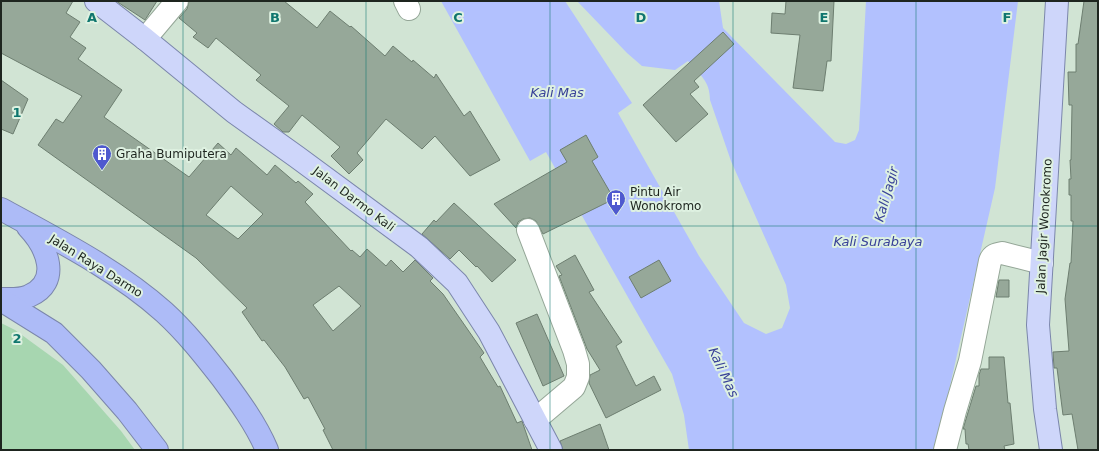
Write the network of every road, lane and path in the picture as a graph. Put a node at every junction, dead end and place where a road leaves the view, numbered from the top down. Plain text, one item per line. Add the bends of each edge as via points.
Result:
1 (96, 1) edge
2 (177, 1) edge
3 (1057, 1) edge
4 (145, 39) junction
5 (10, 214) edge
6 (528, 230) dead end
7 (1042, 263) junction
8 (1, 299) edge
9 (535, 420) junction
10 (157, 450) edge
11 (267, 450) edge
12 (551, 450) edge
13 (945, 450) edge
14 (1052, 450) edge

1 - 4 main road, Jalan Darmo Kali
2 - 4 street
3 - 7 main road, Jalan Jagir Wonokromo
4 - 9 main road, Jalan Darmo Kali via 234,112 419,247 457,283 489,332
5 - 8 highway via 35,234 45,250 48,278 39,290 27,297
5 - 11 highway, Jalan Raya Darmo via 96,263 165,312 192,340 234,394
6 - 9 street via 578,364 578,377 574,387
7 - 13 street via 1002,253 992,257 970,361
7 - 14 main road, Jalan Jagir Wonokromo via 1038,325 1045,409
8 - 10 highway via 54,334 91,370
9 - 12 main road, Jalan Darmo Kali

